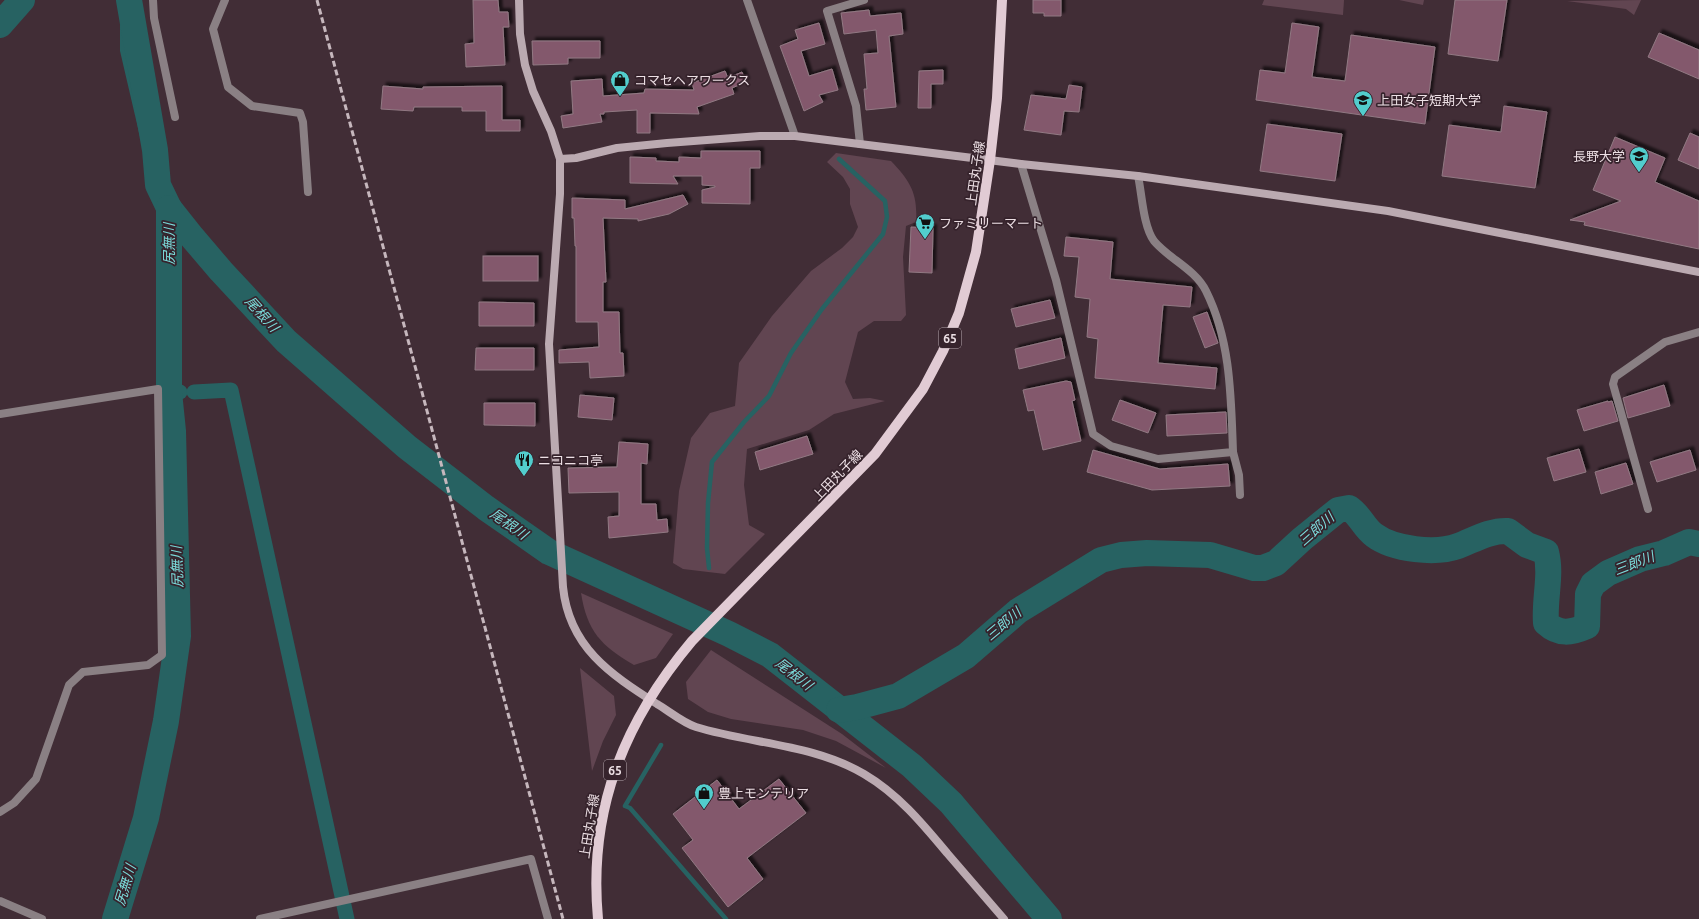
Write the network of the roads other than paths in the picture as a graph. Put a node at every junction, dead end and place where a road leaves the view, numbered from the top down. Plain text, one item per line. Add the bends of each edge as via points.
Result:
1 (153, 0) edge
2 (225, 0) edge
3 (519, 0) edge
4 (747, 0) edge
5 (864, 0) edge
6 (1002, 0) edge
7 (175, 117) dead end
8 (795, 136) junction
9 (860, 144) junction
10 (560, 159) junction
11 (990, 160) junction
12 (1021, 164) junction
13 (1138, 176) junction
14 (308, 192) dead end
15 (1699, 272) edge
16 (1699, 332) edge
17 (0, 414) edge
18 (1233, 452) junction
19 (1240, 495) dead end
20 (1648, 509) dead end
21 (650, 699) junction
22 (0, 812) edge
23 (0, 901) edge
24 (42, 919) edge
25 (260, 919) edge
26 (548, 919) edge
27 (598, 919) edge
28 (1004, 919) edge

1 - 7 street via 154,18
2 - 14 street via 213,29 228,87 252,106 300,113 303,122
3 - 10 street via 524,65
4 - 8 street
5 - 9 street via 827,11 856,106
6 - 11 main road, 上田丸子線 / 65 via 1000,61
8 - 9 street
8 - 10 street via 661,143
9 - 11 street
10 - 21 street via 560,194 549,344 562,583 566,610 580,641 602,664
11 - 12 street
11 - 21 main road, 上田丸子線 / 65 via 976,252 967,288 951,335 924,389 875,454 692,641
12 - 13 street
12 - 18 street via 1056,280 1093,434 1111,446 1158,459
13 - 15 street via 1388,212
13 - 18 street via 1149,230 1154,240 1200,281 1218,321 1228,364
16 - 20 street via 1666,342 1615,377 1613,384
17 - 22 street via 158,389 162,656 148,665 83,672 68,684 36,779 14,803
18 - 19 street via 1239,475
21 - 27 main road, 上田丸子線 / 65 via 622,750 604,805 597,848
21 - 28 street via 694,726 737,738 811,752 865,775 907,807
23 - 24 street
25 - 26 street via 531,859

